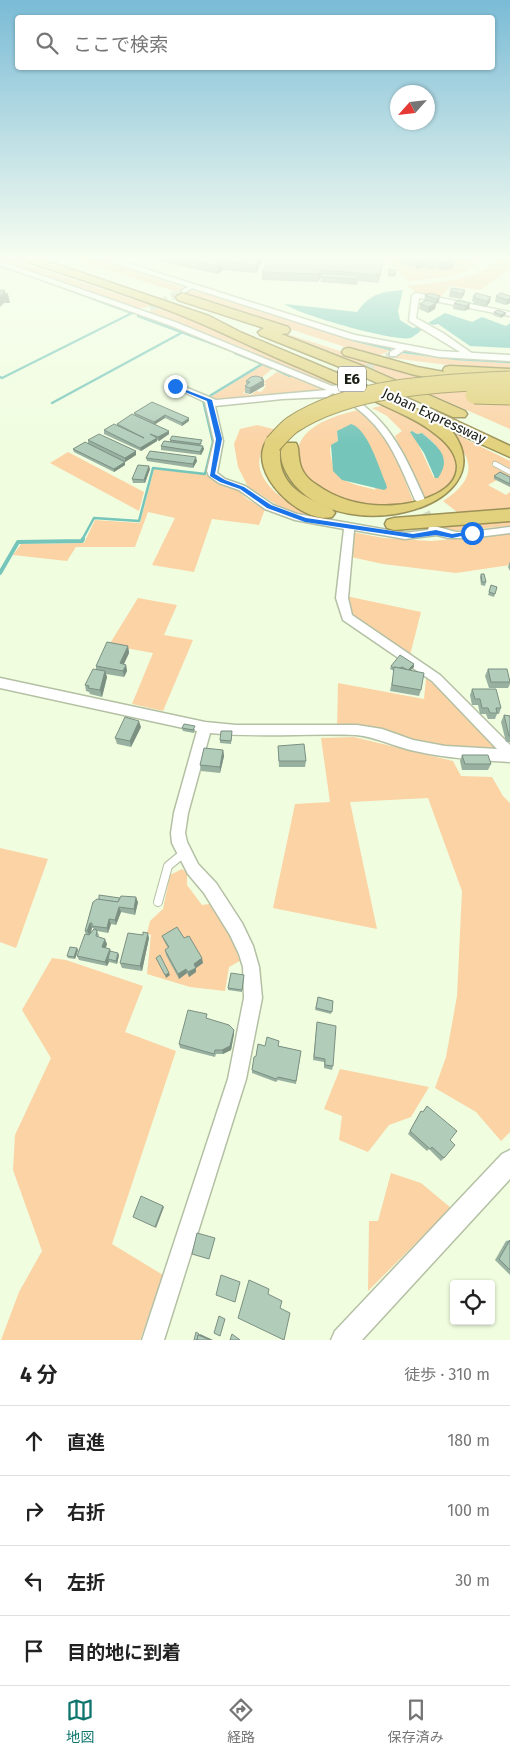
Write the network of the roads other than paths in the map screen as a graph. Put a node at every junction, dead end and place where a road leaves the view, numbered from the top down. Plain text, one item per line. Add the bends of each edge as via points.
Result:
1 (167, 319) edge
2 (200, 319) edge
3 (202, 319) edge
4 (229, 319) edge
5 (251, 319) edge
6 (293, 319) edge
7 (412, 319) edge
8 (403, 348) junction
9 (344, 350) junction
10 (393, 354) tunnel mouth
11 (470, 356) junction
12 (510, 358) edge
13 (510, 373) edge
14 (510, 380) edge
15 (175, 386) dead end
16 (510, 387) edge
17 (335, 388) junction
18 (510, 396) edge
19 (209, 400) junction
20 (510, 438) edge
21 (281, 446) junction
22 (510, 452) edge
23 (495, 464) dead end
24 (510, 472) edge
25 (420, 500) tunnel mouth
26 (510, 515) edge
27 (349, 527) junction
28 (510, 530) edge
29 (0, 683) edge
30 (205, 727) junction
31 (510, 755) edge
32 (184, 853) junction
33 (158, 902) dead end
34 (510, 1162) edge
35 (153, 1340) edge
36 (344, 1340) edge

1 - 17 street
2 - 21 highway via 420,418 455,443 465,459 465,473 452,492 427,506 397,511 360,509 309,488
3 - 22 highway, Joban Expressway / E6 via 342,375
4 - 20 highway, Joban Expressway / E6 via 304,347
5 - 9 highway
6 - 8 street
7 - 11 street
8 - 10 street
8 - 11 street
9 - 13 highway via 433,368
9 - 16 highway via 436,375
11 - 12 street
14 - 21 highway, bridge via 433,386 338,404 295,421 282,432
15 - 19 street
17 - 19 street via 326,394 215,403
17 - 25 street via 364,410 388,435
18 - 21 highway, bridge via 434,396 360,406 311,424
19 - 27 street via 219,439 212,474 286,514
21 - 26 highway via 270,460 280,483 304,503 326,514 384,524
23 - 24 lane
27 - 28 street via 405,536 435,531 452,536
27 - 31 street via 342,598 347,617 436,678
29 - 30 street
30 - 31 street via 357,730 445,752
30 - 32 street via 181,813 178,833
32 - 33 lane via 168,866
32 - 35 street via 222,904 236,929 251,967 253,998 237,1079
34 - 36 street

